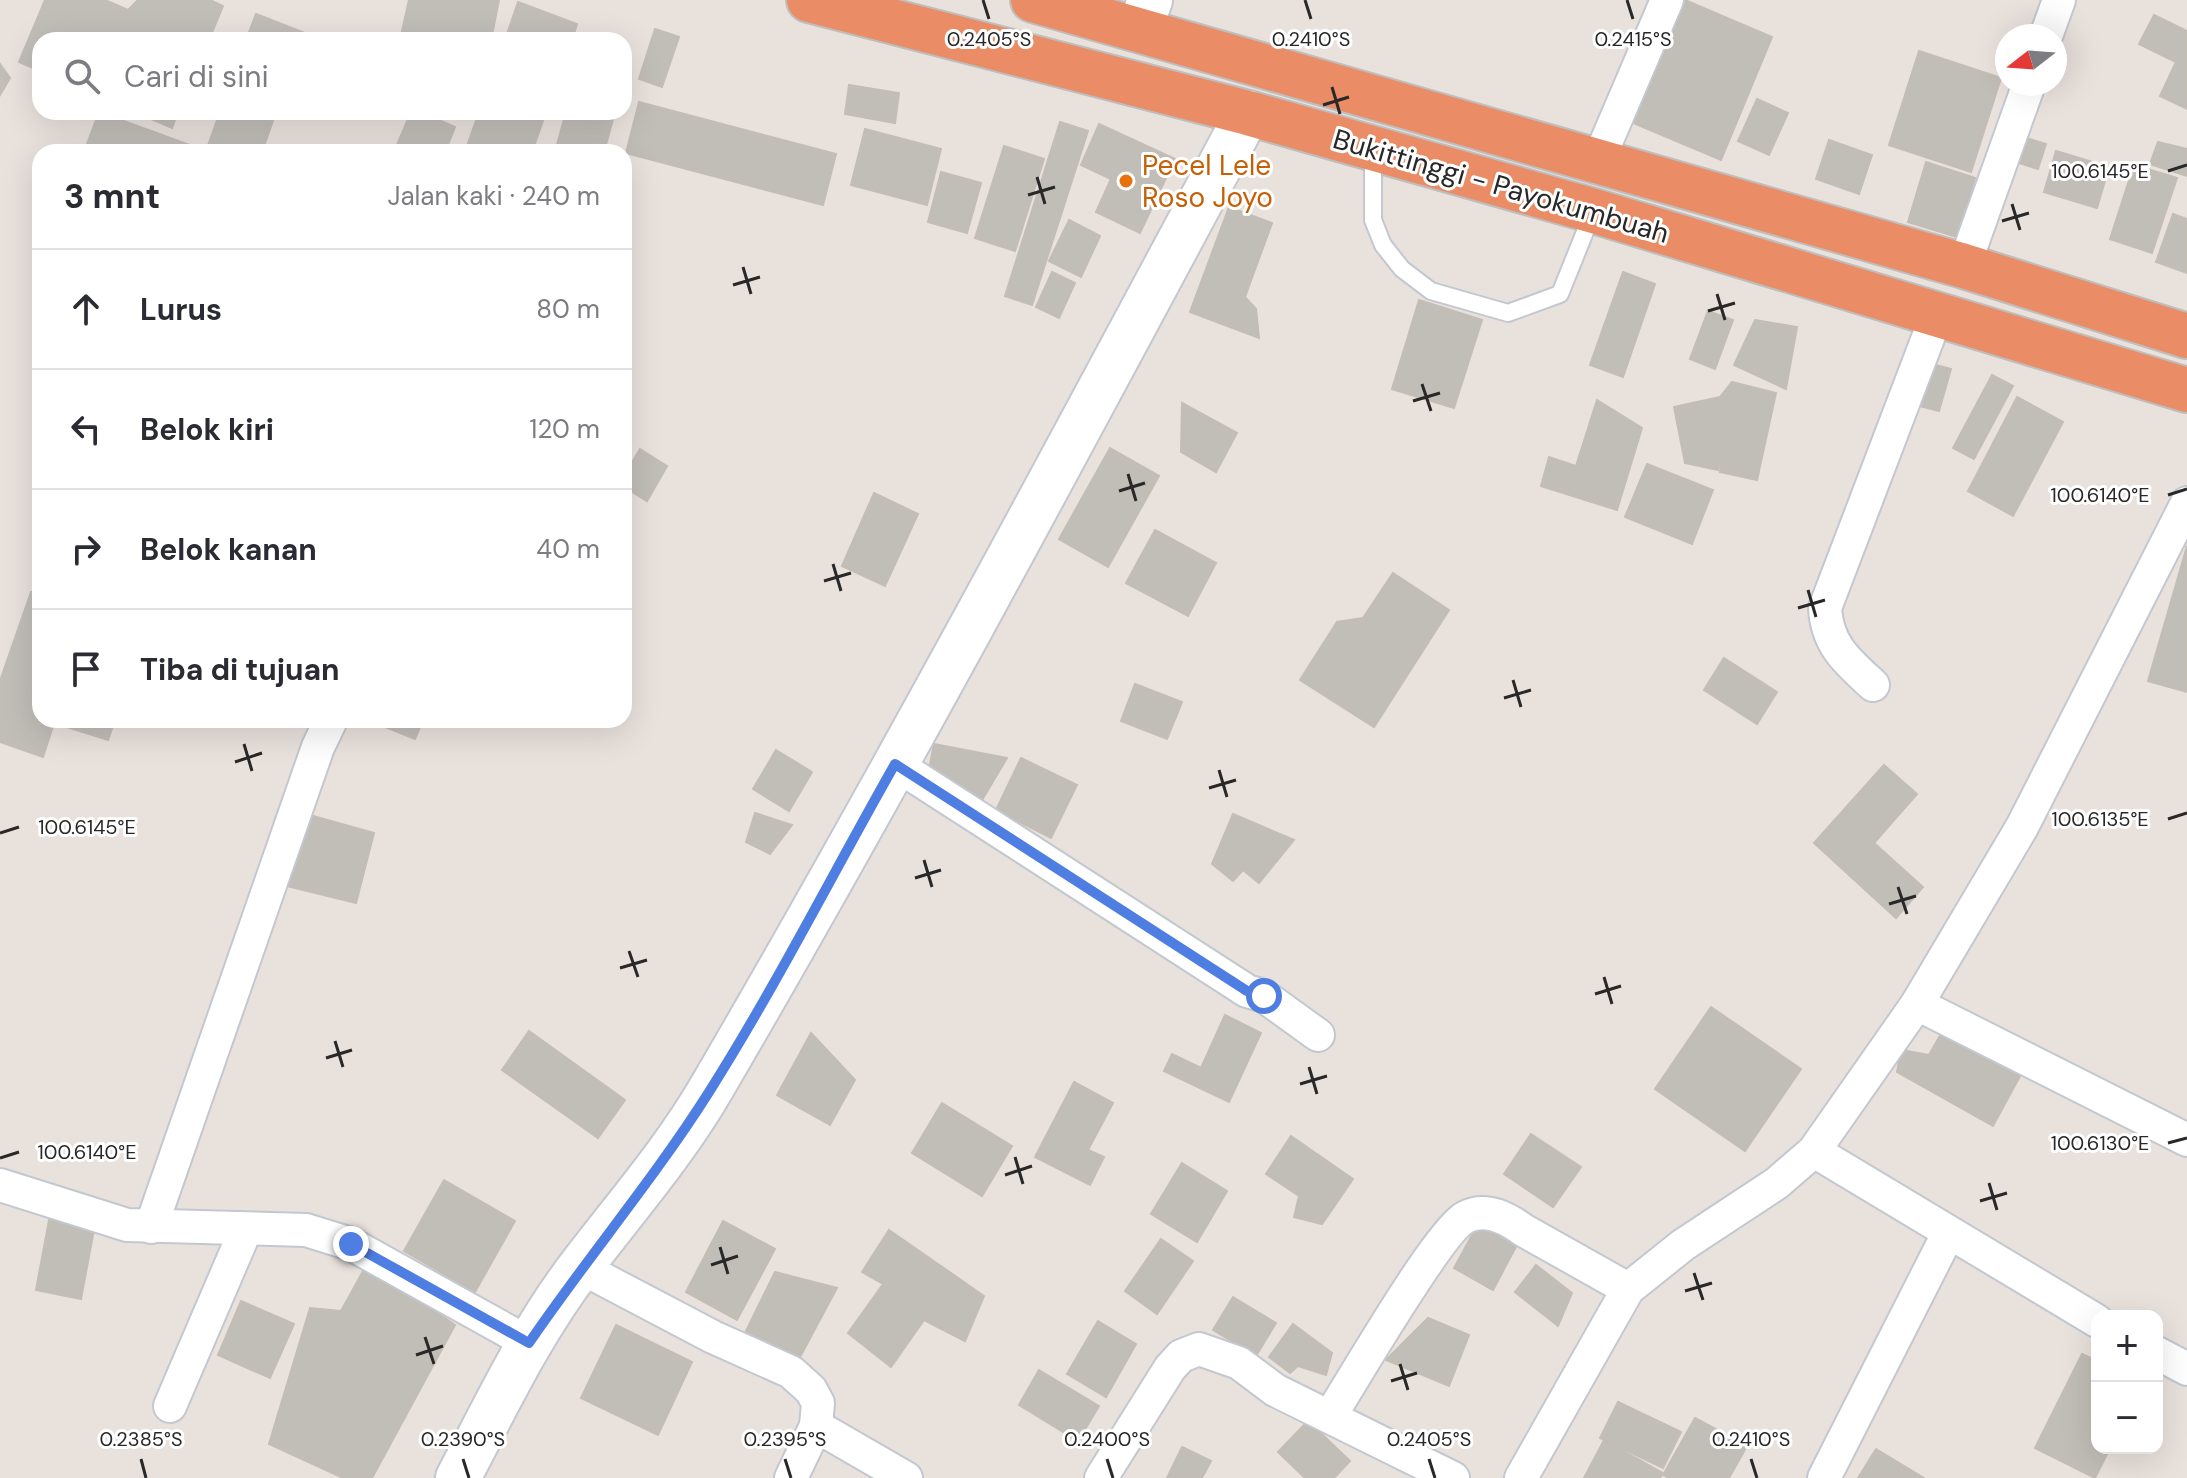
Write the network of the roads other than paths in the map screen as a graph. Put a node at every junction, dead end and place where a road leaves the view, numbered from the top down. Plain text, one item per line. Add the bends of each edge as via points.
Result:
1 (809, 0) edge
2 (1033, 0) edge
3 (1667, 0) edge
4 (2059, 0) edge
5 (1145, 14) edge
6 (2050, 24) edge
7 (2025, 96) edge
8 (1248, 113) junction
9 (1373, 149) junction
10 (1598, 161) junction
11 (1594, 211) junction
12 (1964, 266) junction
13 (2074, 302) junction
14 (1936, 317) junction
15 (2187, 336) edge
16 (2060, 353) junction
17 (2187, 390) edge
18 (2187, 503) edge
19 (1873, 685) dead end
20 (327, 728) edge
21 (895, 764) junction
22 (1917, 1004) junction
23 (1318, 1035) dead end
24 (2187, 1140) edge
25 (1814, 1151) junction
26 (0, 1185) edge
27 (151, 1227) junction
28 (246, 1229) junction
29 (1948, 1234) junction
30 (580, 1267) junction
31 (1628, 1289) junction
32 (2091, 1317) edge
33 (529, 1343) junction
34 (2163, 1356) edge
35 (2187, 1369) edge
36 (170, 1406) dead end
37 (1330, 1416) junction
38 (816, 1426) junction
39 (458, 1478) edge
40 (791, 1478) edge
41 (906, 1478) edge
42 (1101, 1478) edge
43 (1453, 1478) edge
44 (1521, 1478) edge
45 (1824, 1478) edge

1 - 8 highway, Bukittinggi - Payokumbuah
2 - 5 highway, Bukittinggi - Payokumbuah
3 - 10 street
4 - 6 street
5 - 10 highway, Bukittinggi - Payokumbuah
7 - 12 street
8 - 9 highway, Bukittinggi - Payokumbuah
8 - 21 street via 956,660
9 - 11 highway, Bukittinggi - Payokumbuah
9 - 11 lane via 1373,220 1383,245 1402,269 1431,291 1467,304 1508,313 1560,294
10 - 12 highway, Bukittinggi - Payokumbuah
11 - 14 highway, Bukittinggi - Payokumbuah
12 - 13 highway, Bukittinggi - Payokumbuah
13 - 15 highway, Bukittinggi - Payokumbuah
13 - 16 highway
14 - 16 highway, Bukittinggi - Payokumbuah
14 - 19 street via 1825,608 1836,650
16 - 17 highway, Bukittinggi - Payokumbuah
18 - 22 street via 2022,827
20 - 27 street
21 - 23 street
21 - 30 street via 710,1091 625,1214
22 - 24 street
22 - 25 street
25 - 29 street
25 - 31 street
26 - 27 street via 105,1220
27 - 28 street
28 - 33 street via 306,1230 351,1244
28 - 36 street
29 - 32 street
29 - 45 street
30 - 33 street
30 - 38 street via 791,1372 818,1403
31 - 37 street via 1507,1218 1468,1215 1446,1236
31 - 44 street
33 - 39 street
34 - 35 street
37 - 42 street via 1275,1390 1239,1363 1199,1349 1181,1356 1170,1368
37 - 43 street
38 - 40 street
38 - 41 street

